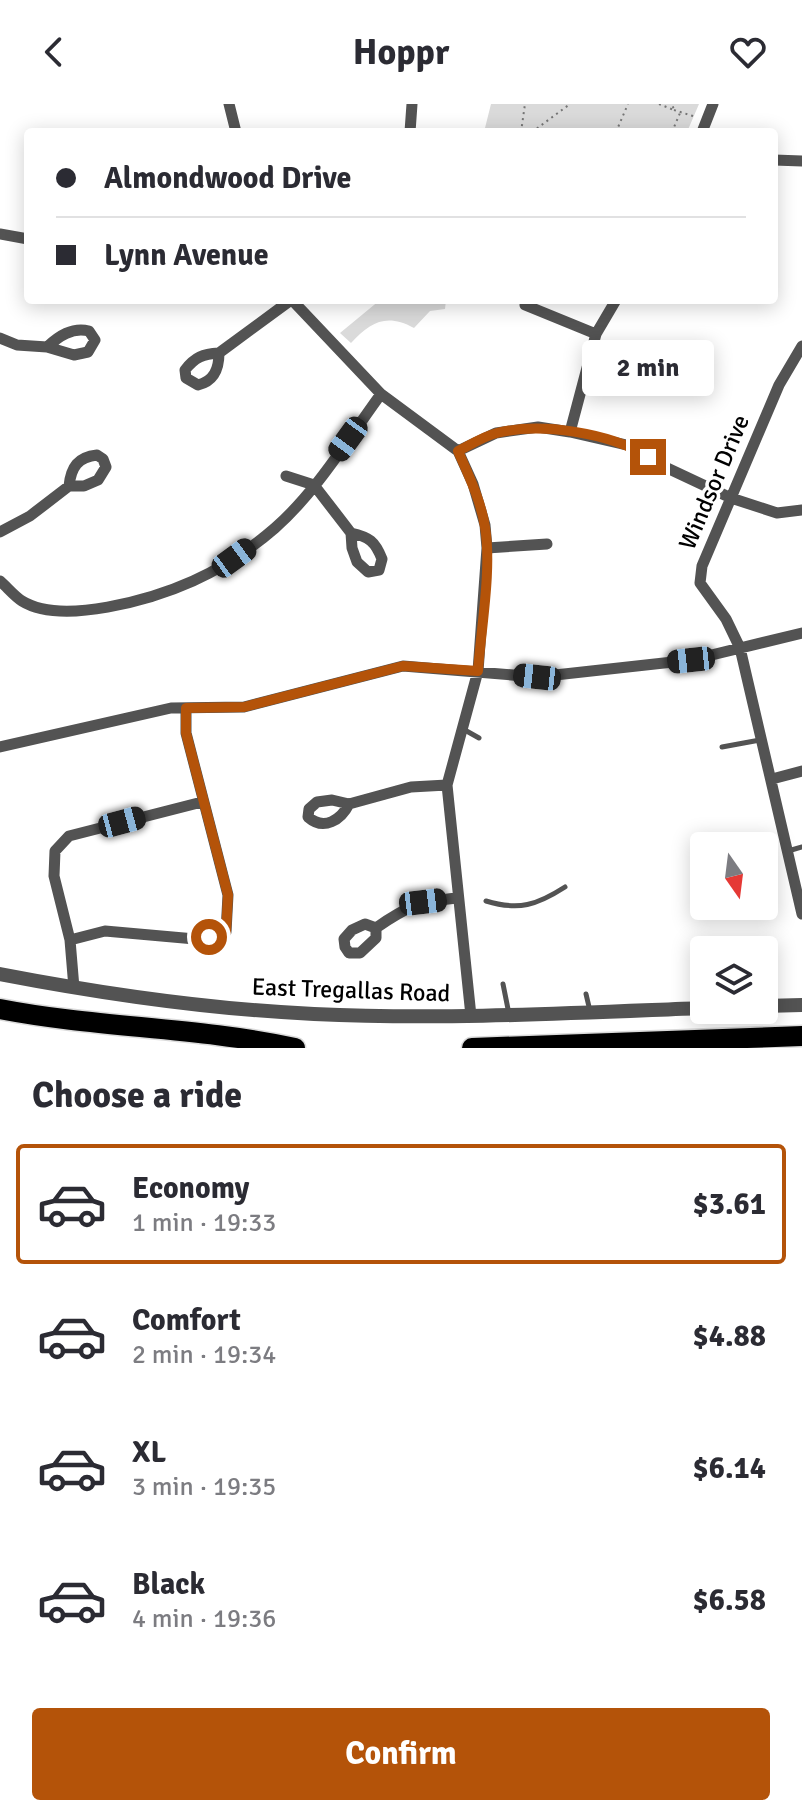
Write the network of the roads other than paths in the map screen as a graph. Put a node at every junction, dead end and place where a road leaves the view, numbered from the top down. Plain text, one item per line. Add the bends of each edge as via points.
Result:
1 (229, 104) edge
2 (412, 104) edge
3 (713, 104) edge
4 (235, 128) edge
5 (410, 128) edge
6 (704, 128) edge
7 (778, 160) edge
8 (802, 161) edge
9 (0, 234) edge
10 (24, 238) edge
11 (286, 304) edge
12 (296, 304) edge
13 (614, 304) edge
14 (525, 305) dead end
15 (596, 334) junction
16 (0, 338) edge
17 (802, 346) edge
18 (47, 347) dead end
19 (219, 353) dead end
20 (381, 394) junction
21 (570, 432) junction
22 (458, 451) junction
23 (286, 476) dead end
24 (314, 485) junction
25 (69, 486) dead end
26 (731, 498) junction
27 (802, 510) edge
28 (0, 532) edge
29 (351, 533) dead end
30 (547, 544) dead end
31 (487, 548) junction
32 (0, 581) edge
33 (802, 633) edge
34 (740, 648) junction
35 (478, 671) junction
36 (186, 708) junction
37 (462, 729) junction
38 (479, 738) dead end
39 (761, 740) junction
40 (0, 747) edge
41 (722, 747) dead end
42 (802, 771) edge
43 (772, 779) junction
44 (447, 785) junction
45 (202, 802) junction
46 (349, 804) dead end
47 (802, 847) edge
48 (788, 851) junction
49 (565, 887) dead end
50 (457, 898) junction
51 (486, 901) dead end
52 (802, 914) edge
53 (376, 928) dead end
54 (70, 940) junction
55 (0, 974) edge
56 (503, 984) dead end
57 (74, 988) junction
58 (586, 994) dead end
59 (802, 1005) edge
60 (778, 1006) edge
61 (690, 1008) edge
62 (0, 1009) edge
63 (590, 1012) junction
64 (510, 1015) junction
65 (471, 1016) junction
66 (802, 1036) edge
67 (295, 1048) edge
68 (472, 1048) edge

1 - 4 street
2 - 5 street
3 - 6 street
7 - 8 street
9 - 10 street
11 - 19 street
12 - 20 street
13 - 15 street
14 - 15 street
15 - 21 street
16 - 18 street
17 - 26 street, Windsor Drive via 779,385
20 - 22 street
20 - 24 street
21 - 22 street via 538,427 496,433
21 - 26 street via 631,446
22 - 31 street via 473,484
23 - 24 street
24 - 29 street
24 - 32 street via 276,528 234,558 194,581 149,596 59,612 23,602
25 - 28 street
26 - 27 street via 777,513
26 - 34 street, Windsor Drive via 700,583
30 - 31 street
31 - 35 street
33 - 34 street
34 - 35 street via 691,660 537,677
34 - 39 street, Windsor Drive
35 - 36 street via 403,666 244,707
35 - 37 street
36 - 40 street
36 - 45 street via 186,733
37 - 38 lane
37 - 44 street
39 - 41 lane
39 - 43 street, Windsor Drive
42 - 43 street
43 - 48 street, Windsor Drive
44 - 46 street via 411,787
44 - 50 street
45 - 54 street via 62,842 53,861
45 - 54 street via 228,895 226,932 195,939 105,931
47 - 48 lane
48 - 52 street, Windsor Drive
49 - 51 lane via 529,906
50 - 53 street via 402,909
50 - 65 street
54 - 57 street
55 - 57 street, East Tregallas Road
56 - 64 lane
57 - 65 street, East Tregallas Road via 315,1014
58 - 63 lane
59 - 60 street
61 - 63 street, East Tregallas Road
62 - 67 highway
63 - 64 street, East Tregallas Road
64 - 65 street, East Tregallas Road
66 - 68 highway

